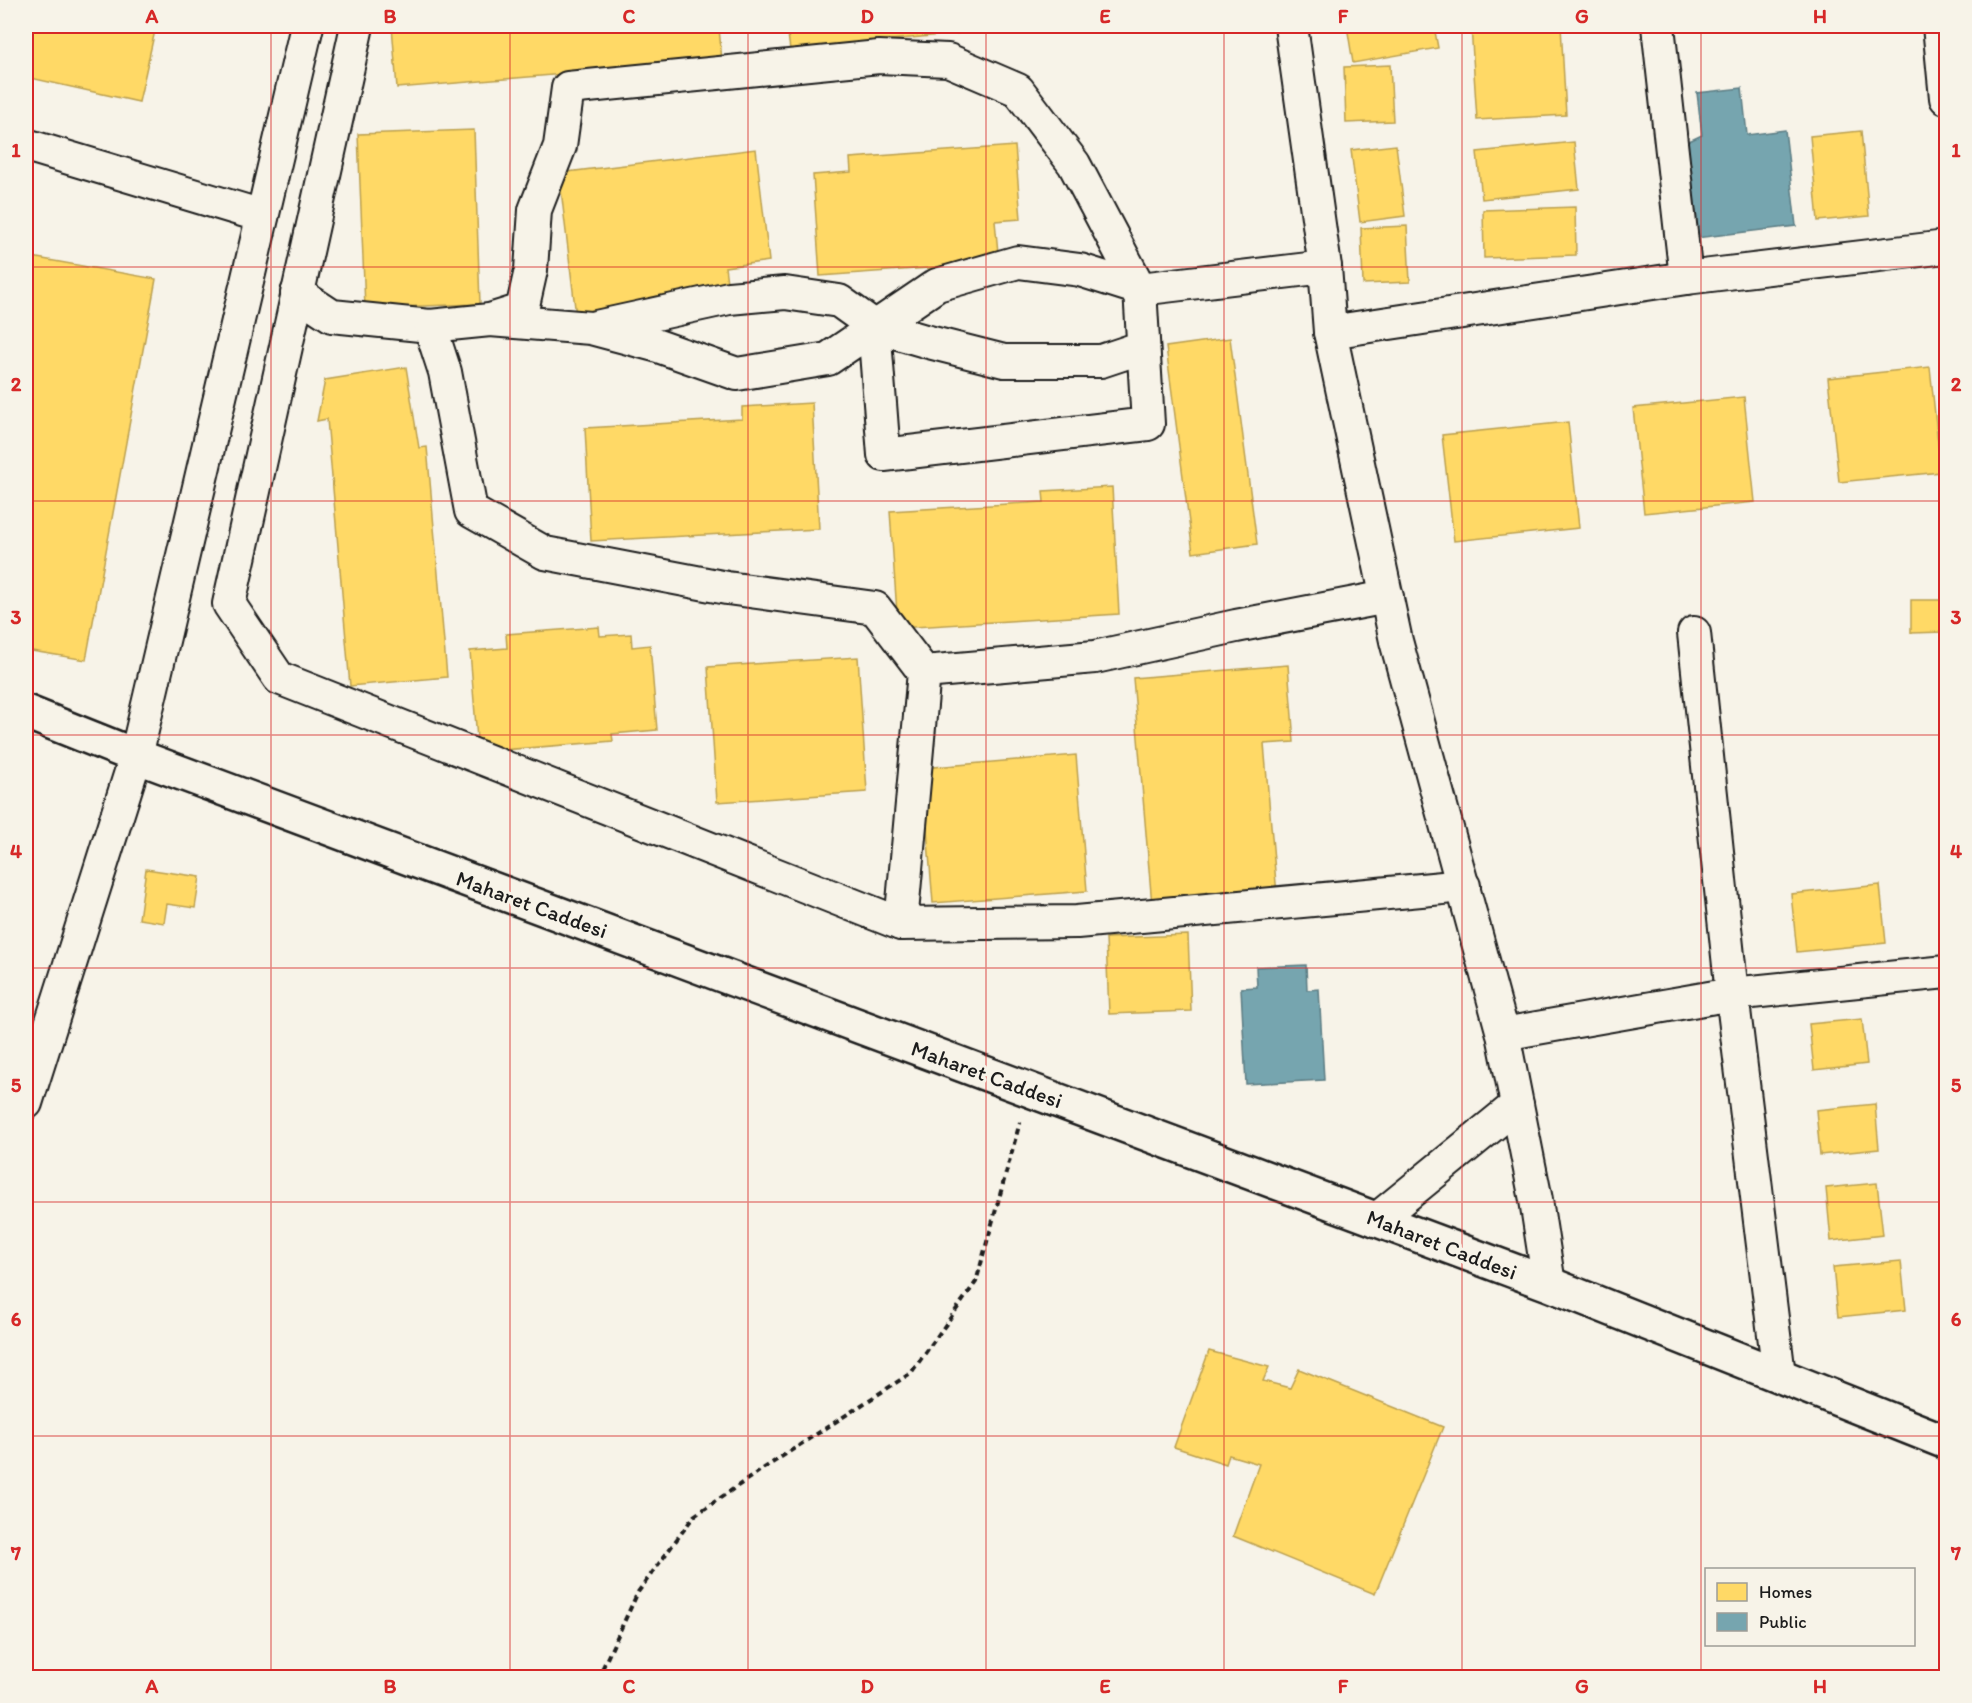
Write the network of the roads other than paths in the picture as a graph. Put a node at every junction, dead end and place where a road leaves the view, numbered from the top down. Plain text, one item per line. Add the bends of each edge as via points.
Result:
1 (307, 26) edge
2 (357, 26) edge
3 (1291, 26) edge
4 (1658, 26) edge
5 (1939, 26) edge
6 (1947, 98) edge
7 (26, 145) edge
8 (262, 216) junction
9 (1947, 247) edge
10 (1325, 267) junction
11 (1686, 278) junction
12 (1140, 289) junction
13 (297, 293) junction
14 (490, 320) junction
15 (430, 326) junction
16 (874, 326) junction
17 (591, 328) junction
18 (1330, 332) junction
19 (1143, 347) junction
20 (1387, 597) junction
21 (1694, 633) dead end
22 (924, 672) junction
23 (26, 712) edge
24 (135, 756) junction
25 (1464, 886) junction
26 (901, 924) junction
27 (1947, 972) edge
28 (1732, 994) junction
29 (1503, 1034) junction
30 (26, 1103) edge
31 (1517, 1105) junction
32 (1376, 1220) junction
33 (1549, 1284) junction
34 (1779, 1375) junction
35 (1947, 1442) edge

1 - 8 street
2 - 13 street
3 - 10 street
4 - 11 street
5 - 6 street
7 - 8 street
8 - 24 street
9 - 11 street
10 - 12 street
10 - 18 street
11 - 18 street
12 - 14 street via 1074,164 1018,90 948,60 879,57 568,88 560,146 535,210 531,270 522,310
12 - 16 street via 1080,270 1018,262 937,285
12 - 19 street
13 - 15 street via 332,316
13 - 26 street via 228,604 279,678
14 - 15 street
14 - 17 street
15 - 22 street via 445,372 471,512 545,553 727,588 875,608
16 - 17 street via 839,301 785,293 729,298
16 - 17 street via 828,359 737,374 655,345
16 - 19 street via 1004,361 1101,361
16 - 19 street via 884,455 1148,424
18 - 20 street
20 - 22 street via 1095,657
20 - 25 street
21 - 28 street
22 - 26 street
23 - 24 street, Maharet Caddesi
24 - 30 street
24 - 32 street, Maharet Caddesi
25 - 26 street via 1077,922
25 - 29 street
27 - 28 street
28 - 29 street
28 - 34 street
29 - 31 street
31 - 32 street
31 - 33 street
32 - 33 street, Maharet Caddesi
33 - 34 street, Maharet Caddesi
34 - 35 street, Maharet Caddesi

